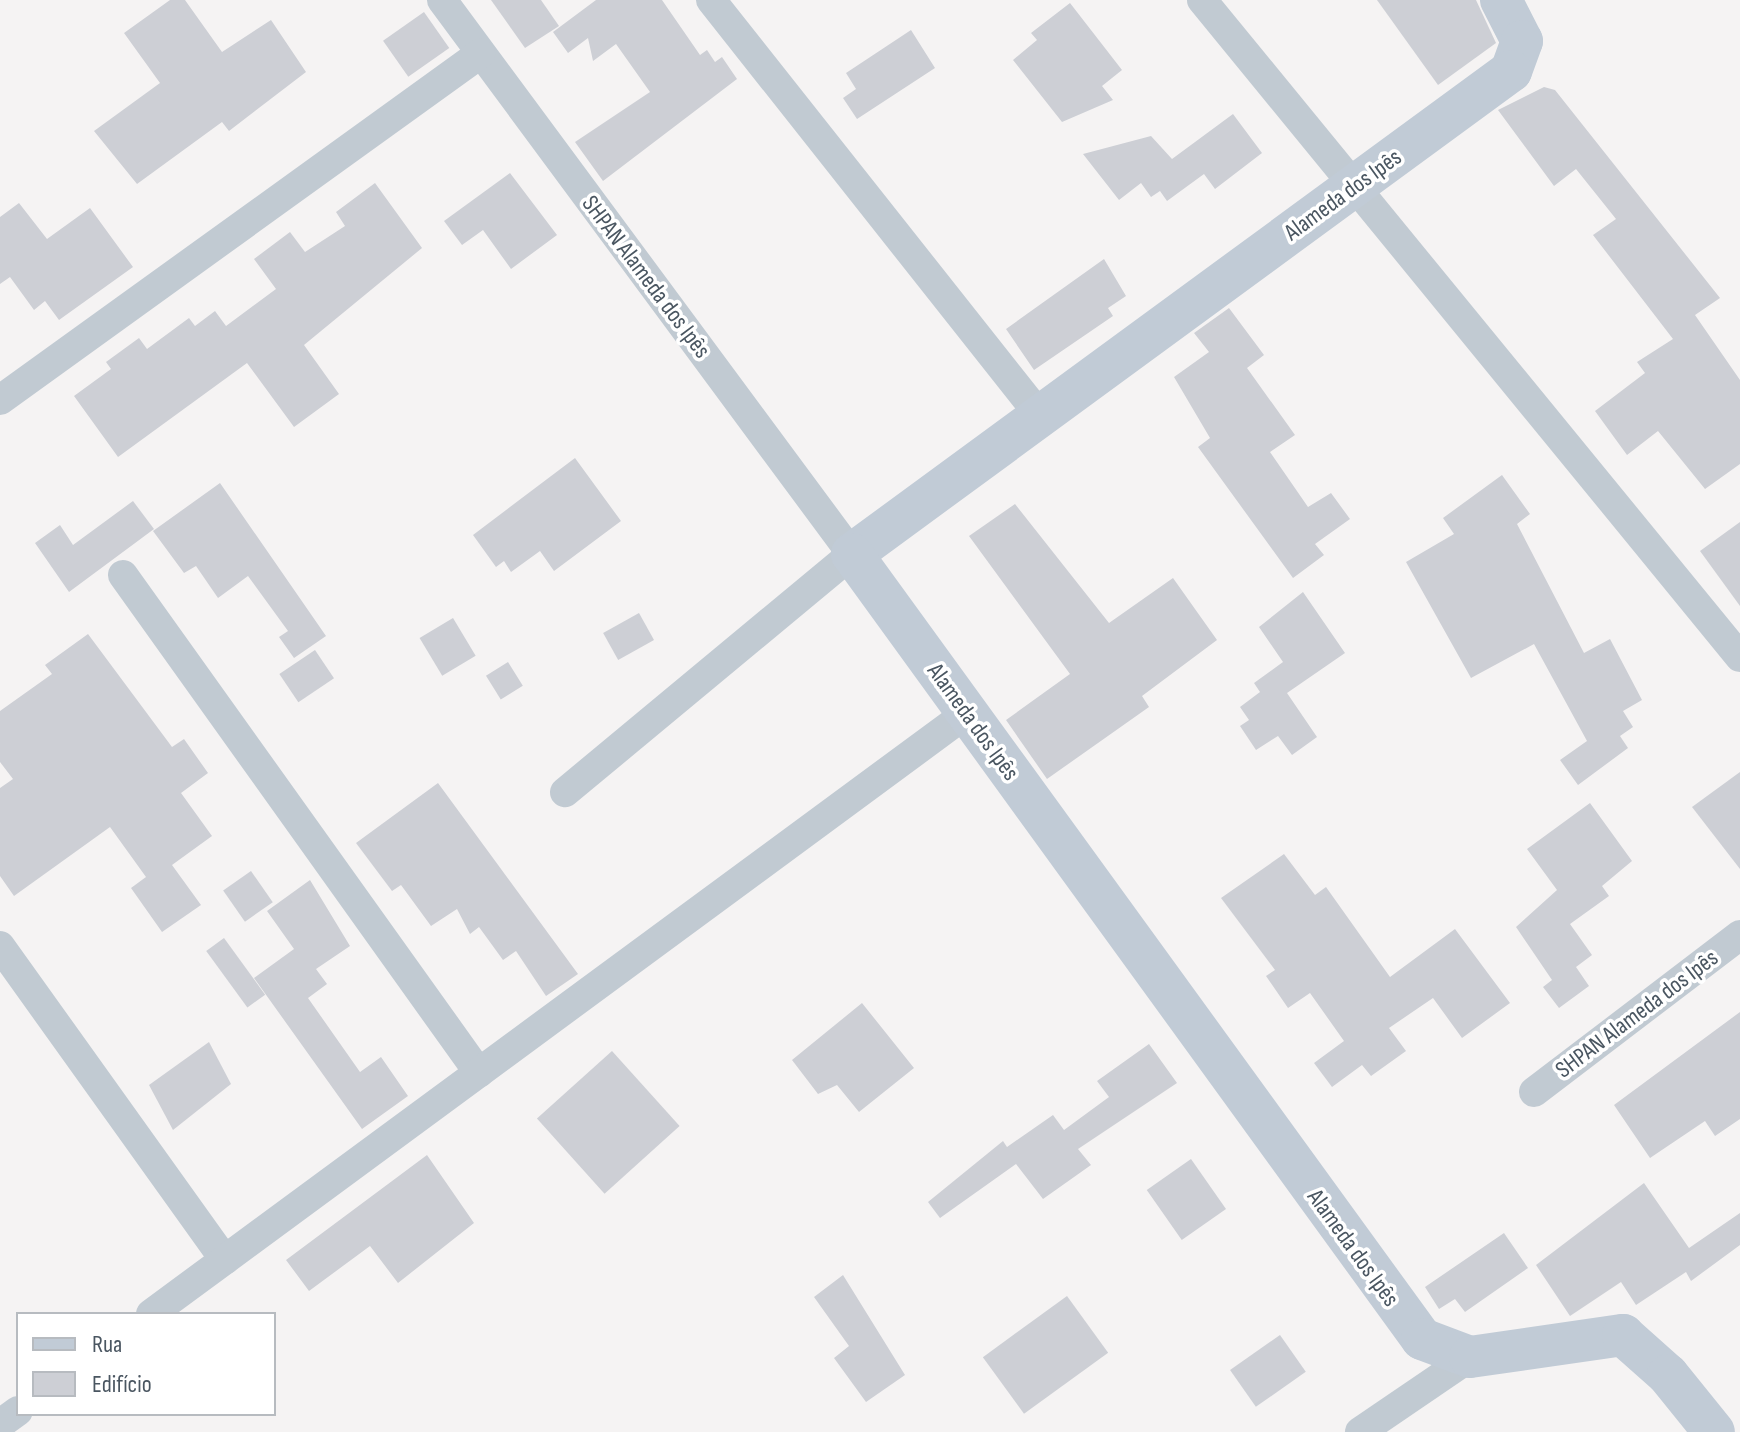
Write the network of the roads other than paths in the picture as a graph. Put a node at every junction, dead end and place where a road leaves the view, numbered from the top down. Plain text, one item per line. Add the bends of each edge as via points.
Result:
1 (442, 0) edge
2 (711, 0) edge
3 (1202, 0) edge
4 (1501, 0) edge
5 (480, 54) junction
6 (1352, 188) junction
7 (0, 400) edge
8 (1041, 417) junction
9 (852, 554) junction
10 (123, 575) dead end
11 (1740, 657) edge
12 (967, 713) junction
13 (565, 792) dead end
14 (1740, 935) edge
15 (0, 946) edge
16 (479, 1073) junction
17 (1534, 1092) dead end
18 (225, 1260) junction
19 (154, 1312) edge
20 (1470, 1357) junction
21 (1360, 1432) edge
22 (1714, 1432) edge

1 - 5 street, SHPAN Alameda dos Ipês
2 - 8 street
3 - 6 street
4 - 6 street, Alameda dos Ipês via 1522,41 1511,71
5 - 7 street
5 - 9 street, SHPAN Alameda dos Ipês
6 - 8 street, Alameda dos Ipês
6 - 11 street
8 - 9 street, Alameda dos Ipês
9 - 12 street, Alameda dos Ipês
9 - 13 street
10 - 16 street
12 - 16 street
12 - 20 street, Alameda dos Ipês via 1402,1316 1432,1348
14 - 17 street, SHPAN Alameda dos Ipês
15 - 18 street
16 - 18 street
18 - 19 street
20 - 21 street
20 - 22 street, Alameda dos Ipês via 1623,1335

